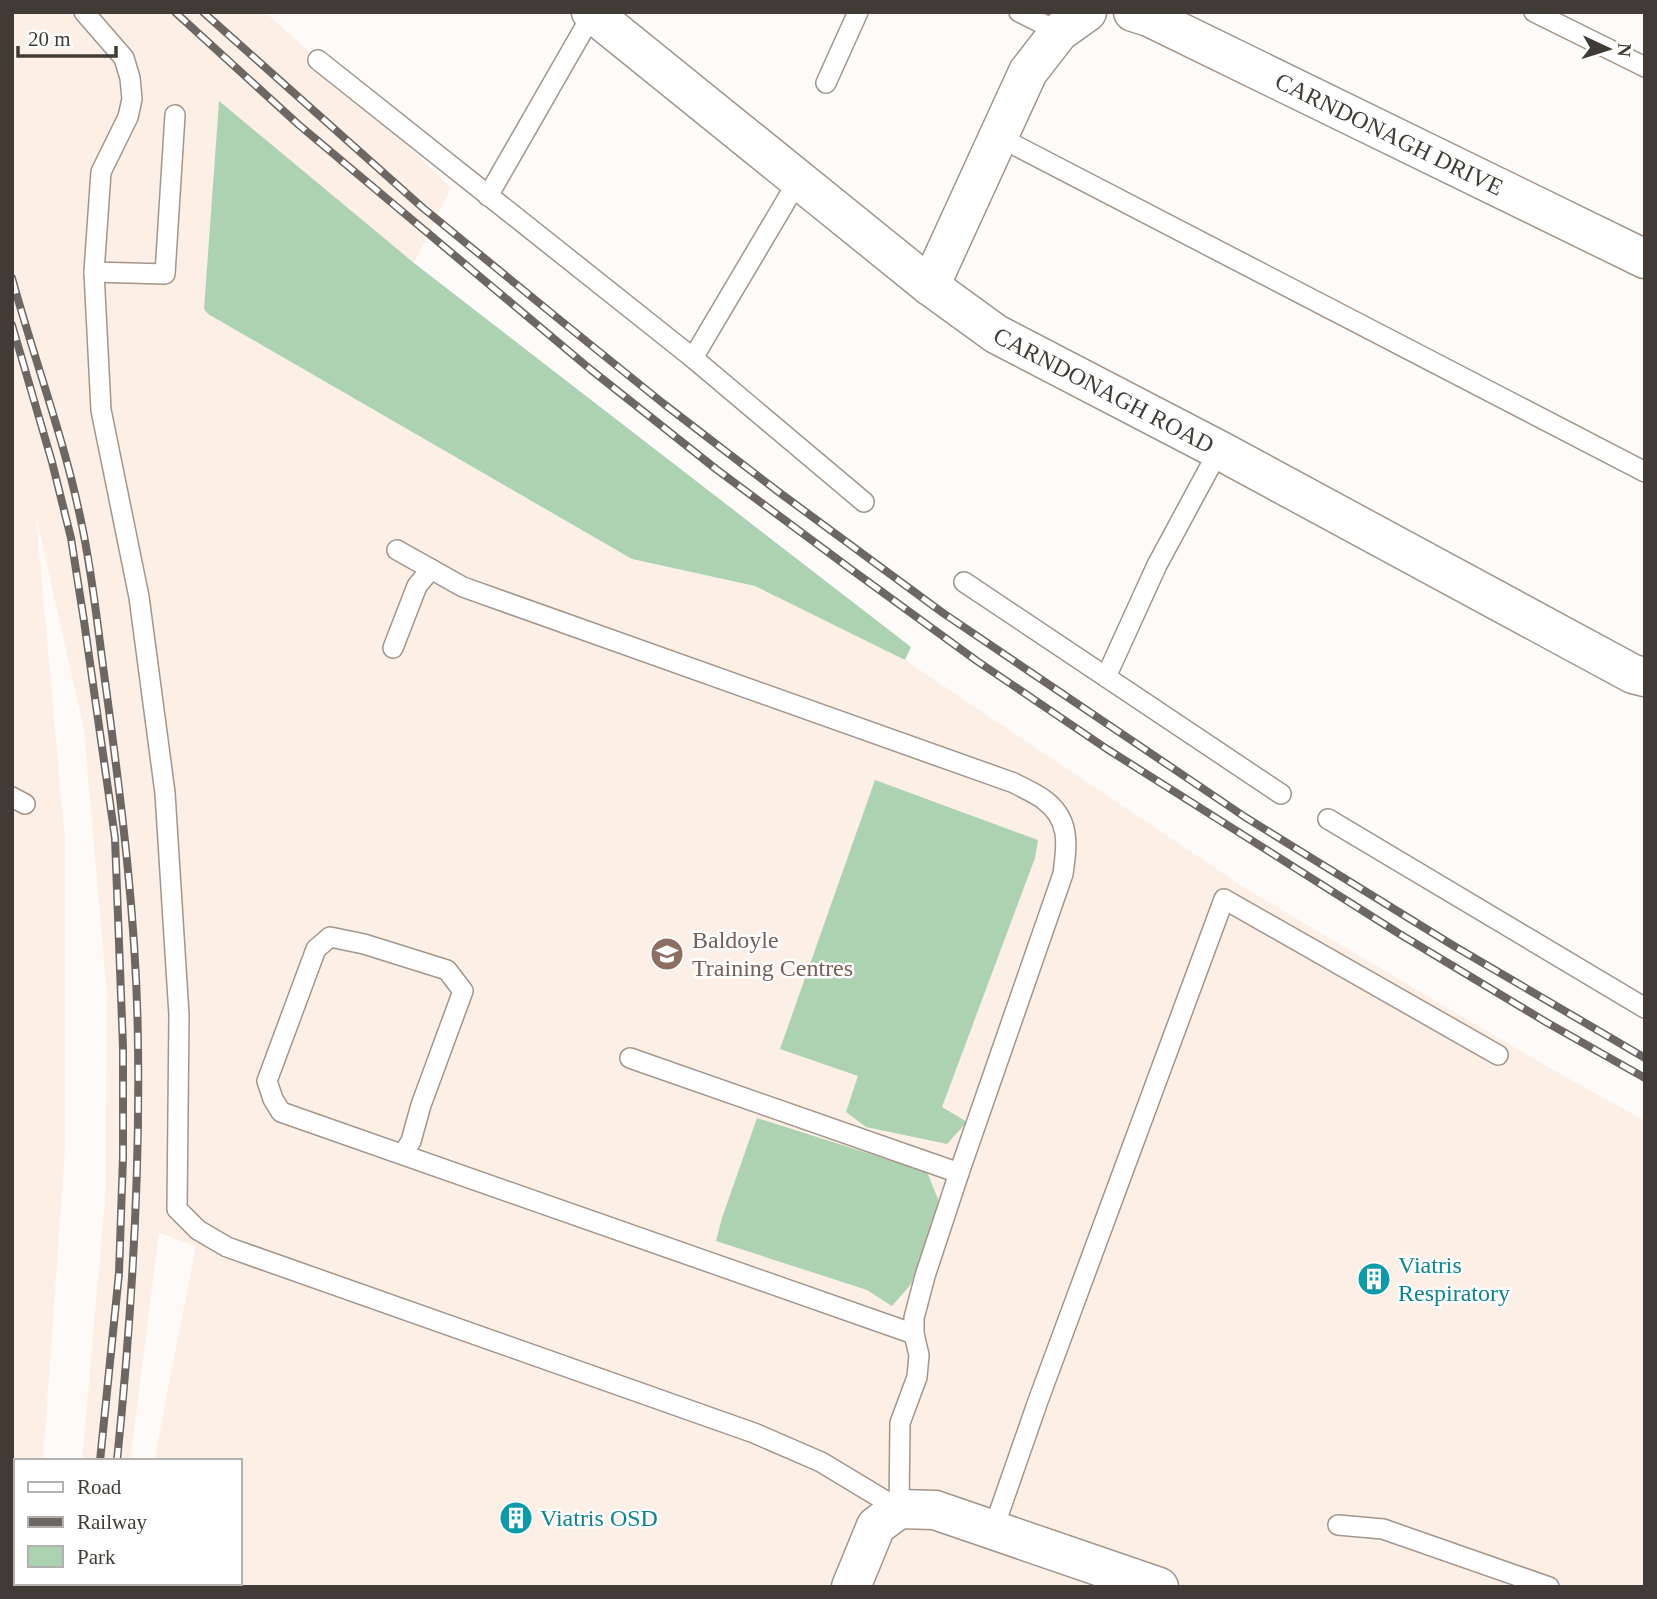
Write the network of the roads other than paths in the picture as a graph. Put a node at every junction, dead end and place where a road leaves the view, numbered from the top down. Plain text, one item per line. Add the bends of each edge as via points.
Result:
1 (84, 12) edge
2 (858, 12) edge
3 (1019, 12) edge
4 (1133, 12) edge
5 (1534, 12) edge
6 (604, 16) edge
7 (1073, 22) edge
8 (318, 60) dead end
9 (1645, 67) edge
10 (826, 83) dead end
11 (175, 115) dead end
12 (999, 137) junction
13 (799, 179) junction
14 (488, 196) junction
15 (1645, 258) edge
16 (94, 272) junction
17 (930, 286) junction
18 (693, 358) junction
19 (1219, 450) junction
20 (1645, 472) edge
21 (864, 502) dead end
22 (397, 550) dead end
23 (430, 569) junction
24 (964, 582) dead end
25 (393, 648) dead end
26 (1641, 671) edge
27 (1106, 677) junction
28 (1281, 794) dead end
29 (1328, 819) dead end
30 (1645, 1008) edge
31 (1498, 1055) dead end
32 (630, 1058) dead end
33 (403, 1154) junction
34 (959, 1173) junction
35 (914, 1334) junction
36 (899, 1509) junction
37 (1338, 1525) dead end
38 (993, 1530) junction
39 (851, 1587) edge
40 (1159, 1587) edge
41 (1549, 1587) edge

1 - 16 lane via 124,58 132,99 101,172
2 - 10 lane
3 - 7 lane
4 - 15 street, CARNDONAGH DRIVE
5 - 9 lane
6 - 13 street, CARNDONAGH ROAD
6 - 14 lane
7 - 12 street via 1028,72
8 - 14 lane
11 - 16 lane via 164,274
12 - 17 street
12 - 20 lane
13 - 17 street, CARNDONAGH ROAD
13 - 18 lane
14 - 18 lane
16 - 36 lane via 101,410 139,597 164,793 179,1015 177,1209 198,1230 227,1247 754,1433 821,1462
17 - 19 street, CARNDONAGH ROAD via 996,334
18 - 21 lane
19 - 26 street, CARNDONAGH ROAD
19 - 27 lane via 1157,565
22 - 23 lane
23 - 25 lane via 417,586
23 - 34 lane via 463,587 1014,783 1045,800 1063,821 1067,846 1063,874
24 - 27 lane
27 - 28 lane
29 - 30 lane
31 - 38 lane via 1224,899
32 - 34 lane
33 - 33 lane via 281,1112 273,1099 267,1081 316,950 330,937 447,970 463,991
33 - 35 lane
34 - 35 lane via 925,1276
35 - 36 lane via 919,1355 917,1377 900,1423
36 - 38 street via 935,1510
36 - 39 street via 876,1526
37 - 41 lane via 1383,1529
38 - 40 street

